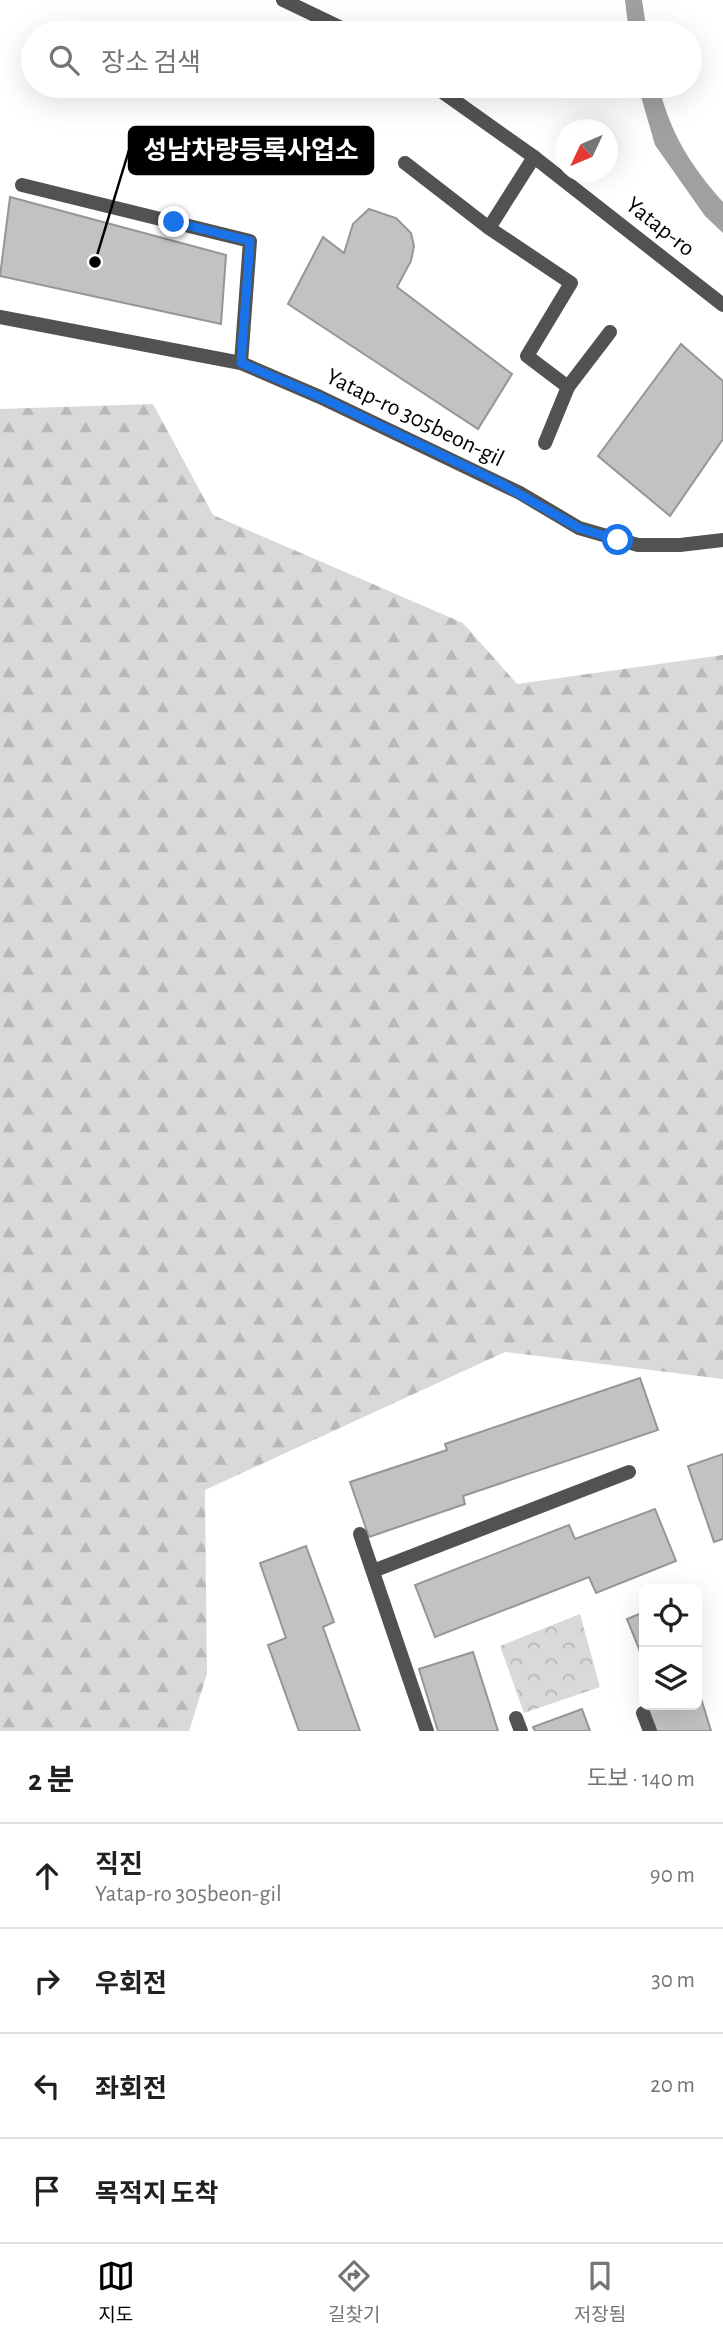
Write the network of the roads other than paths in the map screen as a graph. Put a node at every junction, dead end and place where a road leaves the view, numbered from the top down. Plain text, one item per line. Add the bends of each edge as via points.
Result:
1 (283, 0) edge
2 (327, 21) edge
3 (451, 98) edge
4 (534, 157) junction
5 (405, 163) dead end
6 (22, 185) dead end
7 (489, 228) junction
8 (723, 305) edge
9 (0, 317) edge
10 (610, 332) dead end
11 (241, 363) junction
12 (568, 387) junction
13 (545, 443) dead end
14 (723, 540) edge
15 (629, 1472) dead end
16 (360, 1534) dead end
17 (373, 1571) junction
18 (643, 1713) dead end
19 (427, 1731) edge
20 (650, 1731) edge

1 - 2 street
3 - 4 street, Yatap-ro
4 - 7 street
4 - 8 street, Yatap-ro
5 - 7 street
6 - 11 street via 250,241
7 - 12 street via 571,283 527,356
9 - 11 street, Yatap-ro 305beon-gil
10 - 12 street
11 - 14 street, Yatap-ro 305beon-gil via 520,494 579,528 638,545
12 - 13 street
15 - 17 street
16 - 17 street
17 - 19 street
18 - 20 street

